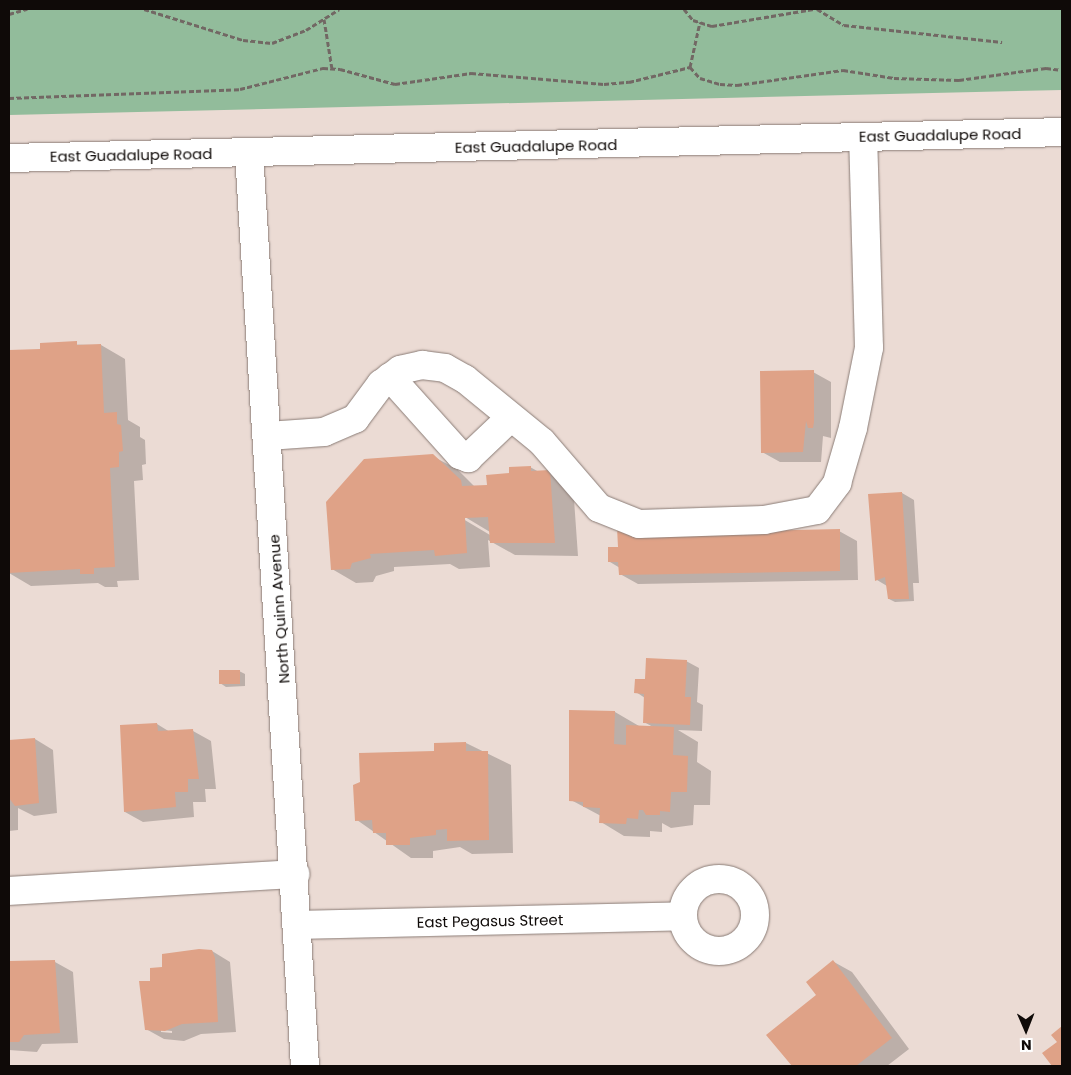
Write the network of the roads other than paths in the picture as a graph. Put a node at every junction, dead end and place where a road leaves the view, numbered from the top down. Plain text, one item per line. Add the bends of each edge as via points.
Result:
1 (1062, 132) edge
2 (863, 137) junction
3 (249, 153) junction
4 (9, 158) edge
5 (390, 377) junction
6 (511, 417) junction
7 (268, 436) junction
8 (296, 874) junction
9 (9, 891) edge
10 (683, 916) dead end
11 (298, 925) junction
12 (305, 1066) edge

1 - 2 street, East Guadalupe Road
2 - 3 street, East Guadalupe Road
2 - 6 street via 869,348 853,428 837,483 817,510 764,520 640,524 599,508 542,442
3 - 4 street, East Guadalupe Road
3 - 7 street, North Quinn Avenue
5 - 6 street via 400,370 422,365 445,368 465,379
5 - 6 street via 460,455 468,458
5 - 7 street via 355,419 324,432
7 - 8 street, North Quinn Avenue
8 - 9 street
8 - 11 street, North Quinn Avenue
10 - 11 street, East Pegasus Street
11 - 12 street, North Quinn Avenue

